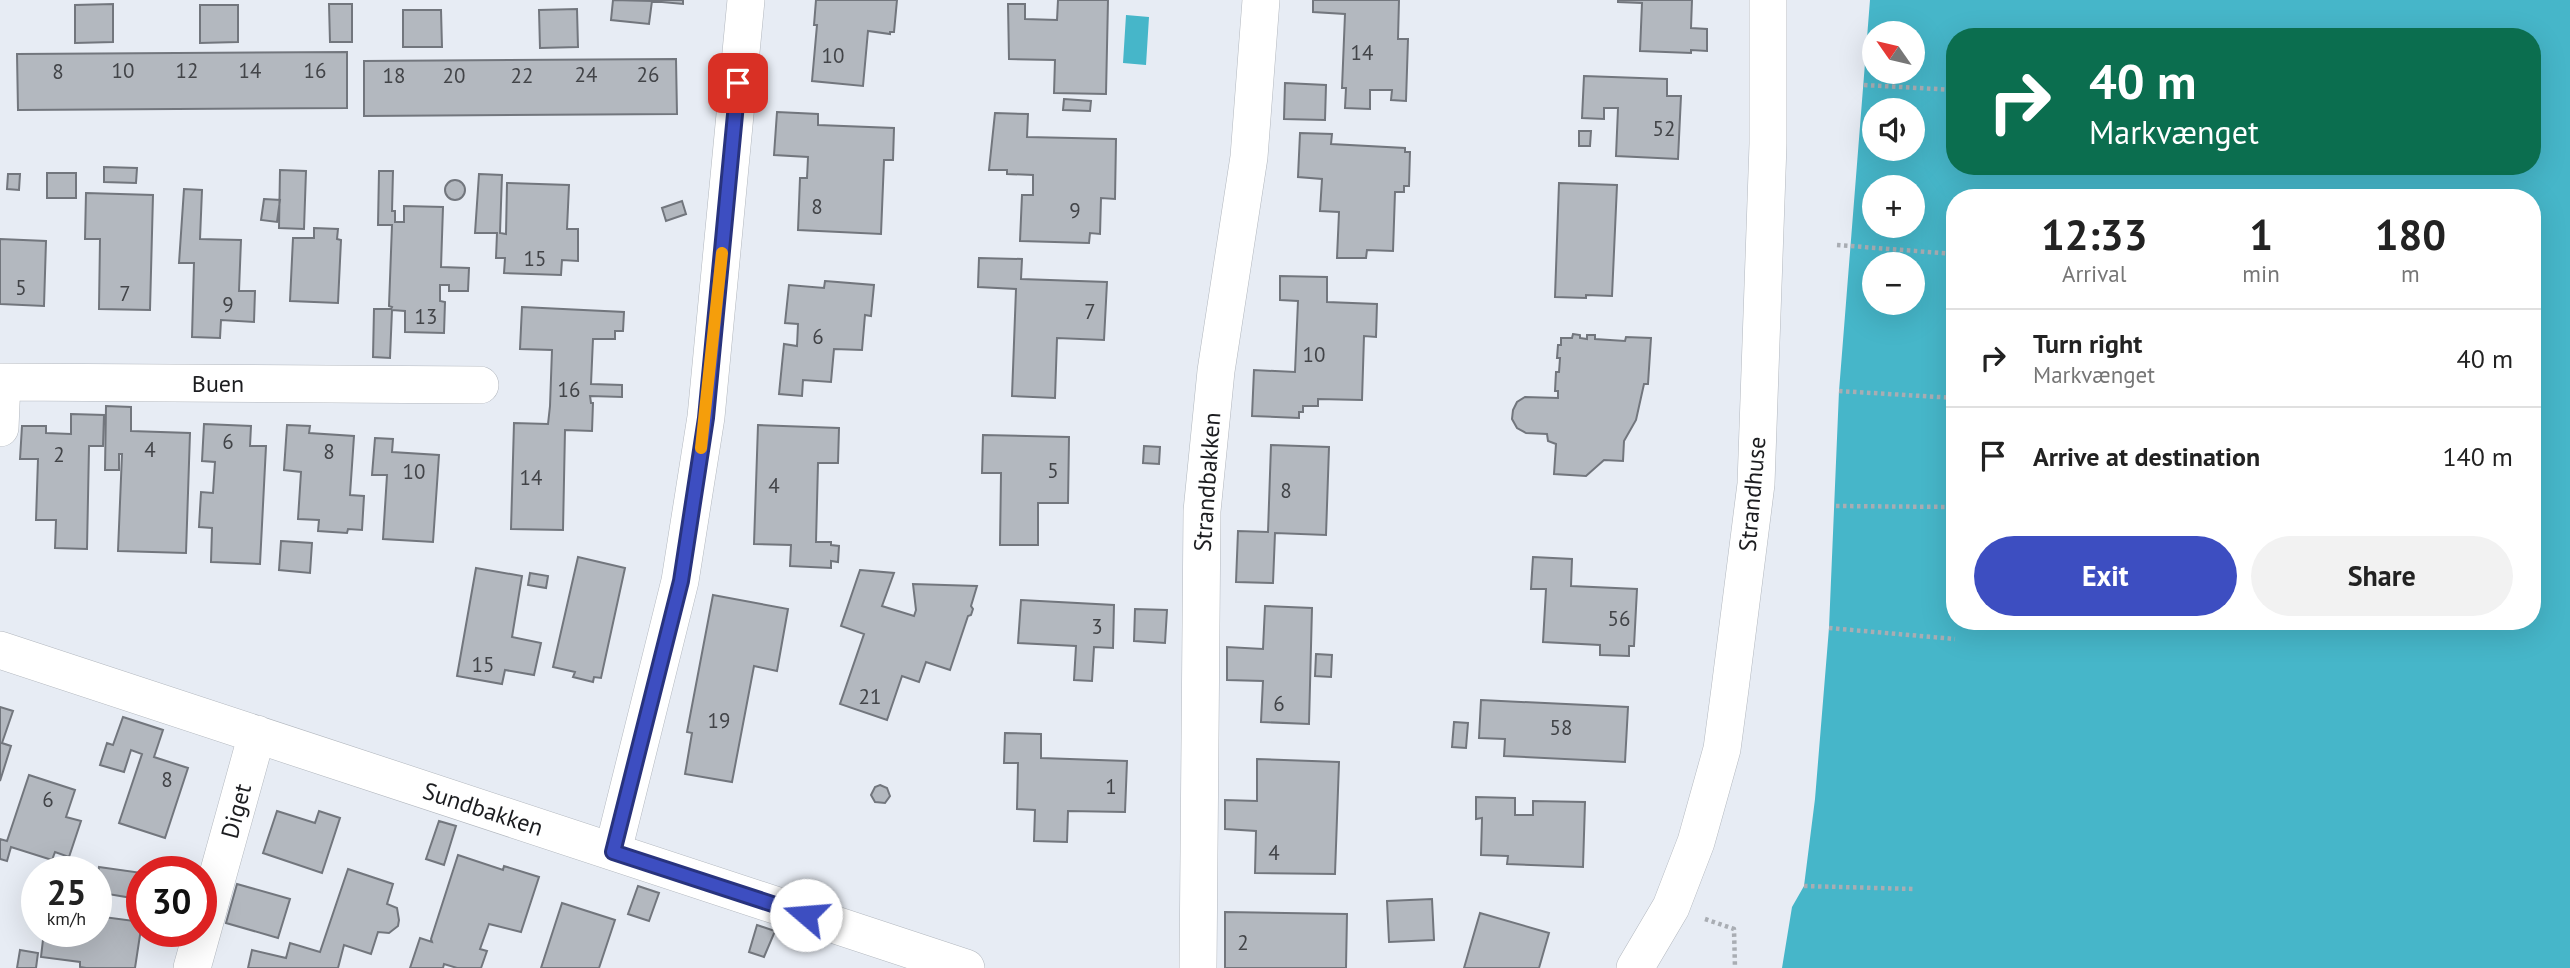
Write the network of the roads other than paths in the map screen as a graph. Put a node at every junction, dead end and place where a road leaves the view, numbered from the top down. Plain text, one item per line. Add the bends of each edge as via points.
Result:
1 (746, 0) edge
2 (1261, 0) edge
3 (1768, 0) edge
4 (480, 385) dead end
5 (0, 428) edge
6 (0, 650) edge
7 (257, 734) junction
8 (613, 852) junction
9 (192, 968) edge
10 (966, 968) edge
11 (1198, 968) edge
12 (1635, 968) edge

1 - 8 street via 706,418 681,581
2 - 11 street, Strandbakken via 1249,157 1216,371 1202,511
3 - 12 street, Strandhuse via 1768,144 1756,484 1722,750 1696,842 1671,907
4 - 5 street, Buen via 2,382
6 - 7 street, Sundbakken
7 - 8 street, Sundbakken
7 - 9 street, Diget
8 - 10 street, Sundbakken

